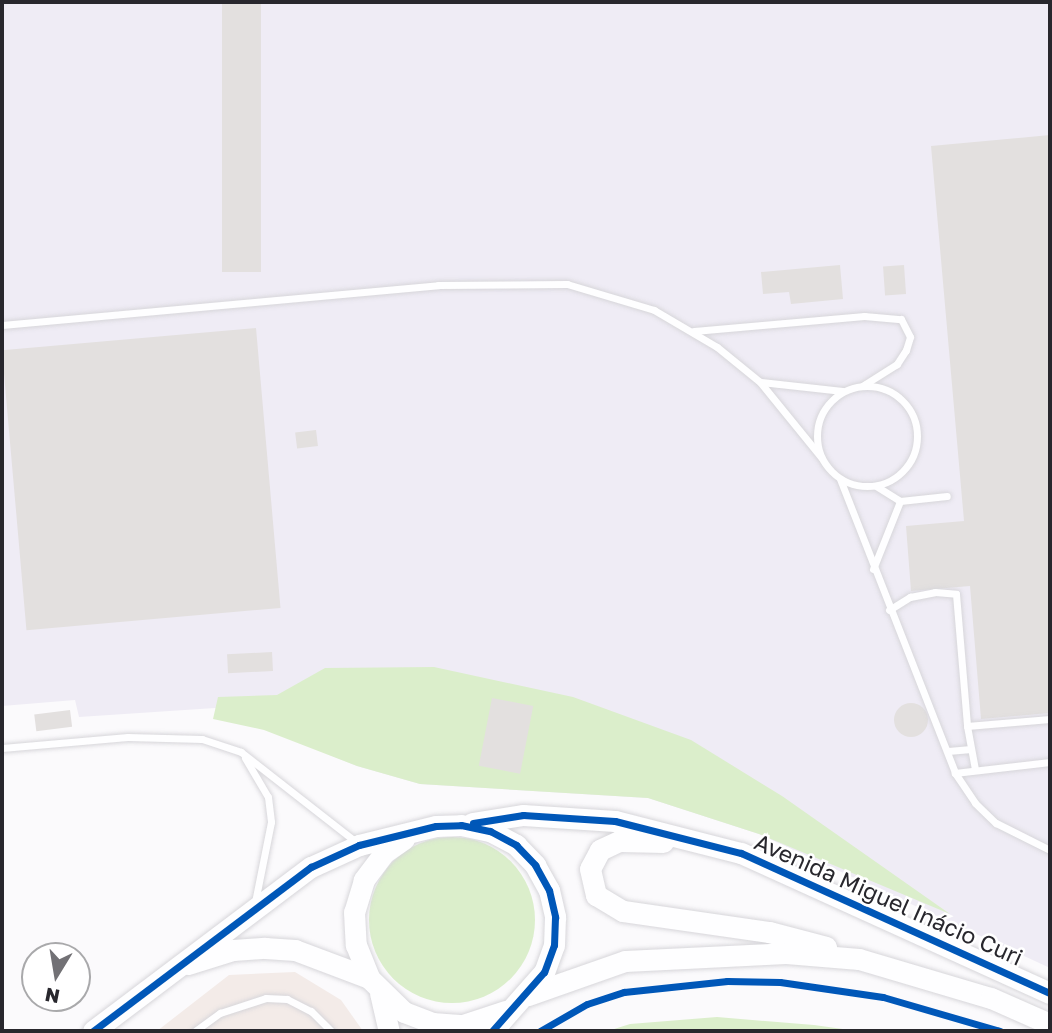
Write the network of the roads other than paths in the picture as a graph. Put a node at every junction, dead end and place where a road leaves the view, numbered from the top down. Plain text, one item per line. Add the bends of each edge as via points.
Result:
1 (2, 325) edge
2 (694, 331) junction
3 (760, 382) junction
4 (861, 386) junction
5 (844, 391) junction
6 (821, 457) junction
7 (840, 479) junction
8 (876, 486) junction
9 (947, 496) dead end
10 (900, 501) junction
11 (872, 570) junction
12 (889, 610) junction
13 (1050, 719) edge
14 (967, 726) junction
15 (2, 748) edge
16 (971, 749) junction
17 (948, 751) junction
18 (241, 752) junction
19 (1050, 762) edge
20 (975, 769) junction
21 (955, 773) junction
22 (461, 825) junction
23 (411, 834) junction
24 (359, 845) junction
25 (1050, 850) edge
26 (741, 853) junction
27 (254, 906) junction
28 (859, 959) junction
29 (172, 969) junction
30 (375, 985) junction
31 (1050, 993) edge
32 (521, 1001) junction
33 (1050, 1024) edge
34 (93, 1031) edge
35 (195, 1031) edge
36 (331, 1031) edge
37 (389, 1031) edge
38 (492, 1031) edge

1 - 2 lane via 499,282 567,284 616,295
2 - 3 lane
2 - 4 lane via 864,316 901,319 910,337 906,350 897,364
3 - 5 lane
3 - 6 lane
4 - 5 lane
4 - 8 lane via 878,388 900,400 915,421 918,438 905,469
5 - 6 lane via 833,398 819,419
6 - 7 lane
7 - 8 lane
7 - 11 lane
8 - 10 lane
9 - 10 lane
10 - 11 lane
11 - 12 lane
12 - 14 lane via 910,597 956,594
12 - 17 lane
13 - 14 lane
14 - 16 lane
15 - 18 lane via 172,737 202,739
16 - 17 lane
16 - 20 lane
17 - 21 lane
18 - 24 lane
18 - 27 lane via 268,796 271,822
19 - 20 lane
20 - 21 lane
21 - 25 lane via 975,803 996,823
22 - 23 street, Avenida Miguel Inácio Curi
22 - 26 street, Avenida Miguel Inácio Curi via 523,815 567,816 660,830
22 - 32 street, Avenida Miguel Inácio Curi via 490,831 516,845 536,865 549,890 555,917 554,945 544,972
23 - 24 street, Avenida Miguel Inácio Curi
23 - 30 street via 384,853 364,880 354,912 356,945
24 - 27 street, Avenida Miguel Inácio Curi via 311,867
26 - 28 street via 649,840 619,841 594,857 590,881 596,895 623,911 769,932
26 - 31 street, Avenida Miguel Inácio Curi
27 - 29 street, Avenida Miguel Inácio Curi
28 - 32 street via 786,953 671,956 587,971
28 - 33 street via 991,998
29 - 30 street, Avenida Miguel Inácio Curi via 233,950 295,950
29 - 34 street, Avenida Miguel Inácio Curi
30 - 32 street via 404,1012 432,1023 463,1025 489,1019
30 - 37 street
32 - 38 street, Avenida Miguel Inácio Curi
35 - 36 lane via 220,1013 266,998 287,999 311,1011

